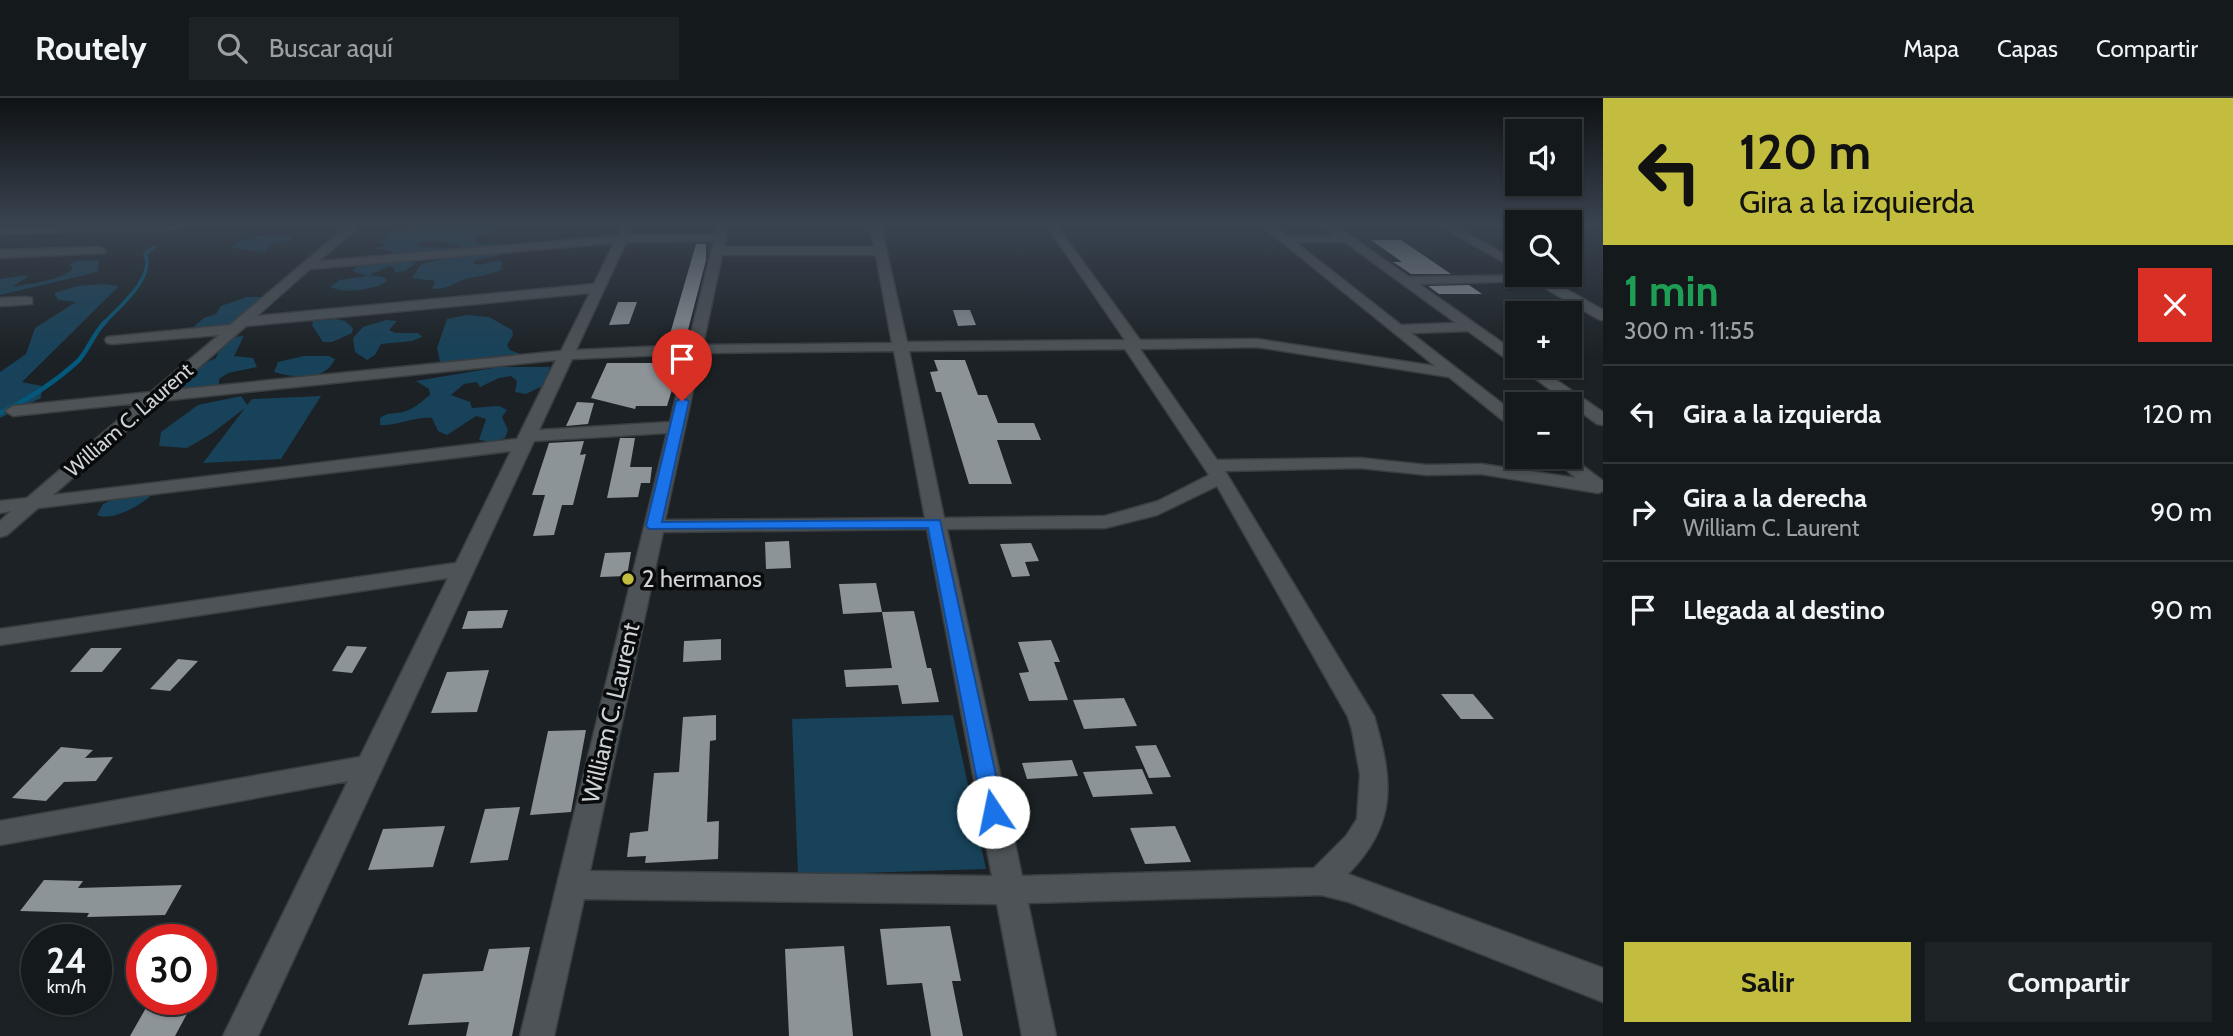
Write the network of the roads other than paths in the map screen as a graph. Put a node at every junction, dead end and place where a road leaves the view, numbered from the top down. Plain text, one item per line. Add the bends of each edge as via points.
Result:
1 (302, 270) edge
2 (606, 270) edge
3 (713, 270) edge
4 (885, 270) edge
5 (1082, 270) edge
6 (1323, 270) edge
7 (1389, 270) edge
8 (1505, 277) edge
9 (1404, 281) junction
10 (1553, 287) edge
11 (597, 288) junction
12 (27, 301) dead end
13 (0, 302) edge
14 (1603, 316) edge
15 (237, 326) junction
16 (1470, 327) junction
17 (1398, 329) junction
18 (112, 340) dead end
19 (1133, 345) junction
20 (694, 349) junction
21 (900, 349) junction
22 (1505, 352) edge
23 (565, 355) junction
24 (1453, 373) junction
25 (1542, 378) edge
26 (154, 398) junction
27 (1603, 405) edge
28 (1583, 406) junction
29 (13, 411) dead end
30 (1505, 414) edge
31 (1603, 420) edge
32 (676, 428) junction
33 (524, 440) junction
34 (1575, 469) edge
35 (1216, 471) junction
36 (1601, 489) edge
37 (33, 503) junction
38 (0, 507) edge
39 (934, 523) junction
40 (654, 526) junction
41 (0, 531) edge
42 (463, 569) junction
43 (0, 637) edge
44 (369, 766) junction
45 (0, 833) edge
46 (1321, 881) junction
47 (572, 885) junction
48 (1009, 890) junction
49 (1603, 985) edge
50 (240, 1036) edge
51 (537, 1036) edge
52 (1039, 1036) edge

1 - 15 street, William C. Laurent
2 - 11 street
3 - 20 street, William C. Laurent
4 - 21 street
5 - 19 street
6 - 17 street
7 - 9 street
8 - 9 street
9 - 16 street
10 - 14 street
11 - 15 street
11 - 23 street
12 - 13 street
15 - 18 street
15 - 26 street, William C. Laurent
16 - 17 street
16 - 22 street
17 - 24 street
19 - 21 street
19 - 24 street via 1269,344
19 - 35 street
20 - 21 street
20 - 23 street
20 - 32 street, William C. Laurent
21 - 39 street
23 - 26 street
23 - 33 street
24 - 30 street
25 - 28 street
26 - 29 street
26 - 37 street, William C. Laurent
27 - 28 street
28 - 31 street
32 - 33 street
32 - 40 street, William C. Laurent
33 - 37 street
33 - 42 street
34 - 36 street
35 - 36 street via 1360,463 1427,470 1481,468
35 - 39 street via 1197,491 1120,520
35 - 46 street via 1347,690 1361,716 1372,754 1375,795 1365,832
37 - 38 street
37 - 41 street, William C. Laurent
39 - 40 street
39 - 48 street
40 - 47 street, William C. Laurent
42 - 43 street
42 - 44 street
44 - 45 street
44 - 50 street
46 - 48 street
46 - 49 street
47 - 48 street
47 - 51 street, William C. Laurent
48 - 52 street

